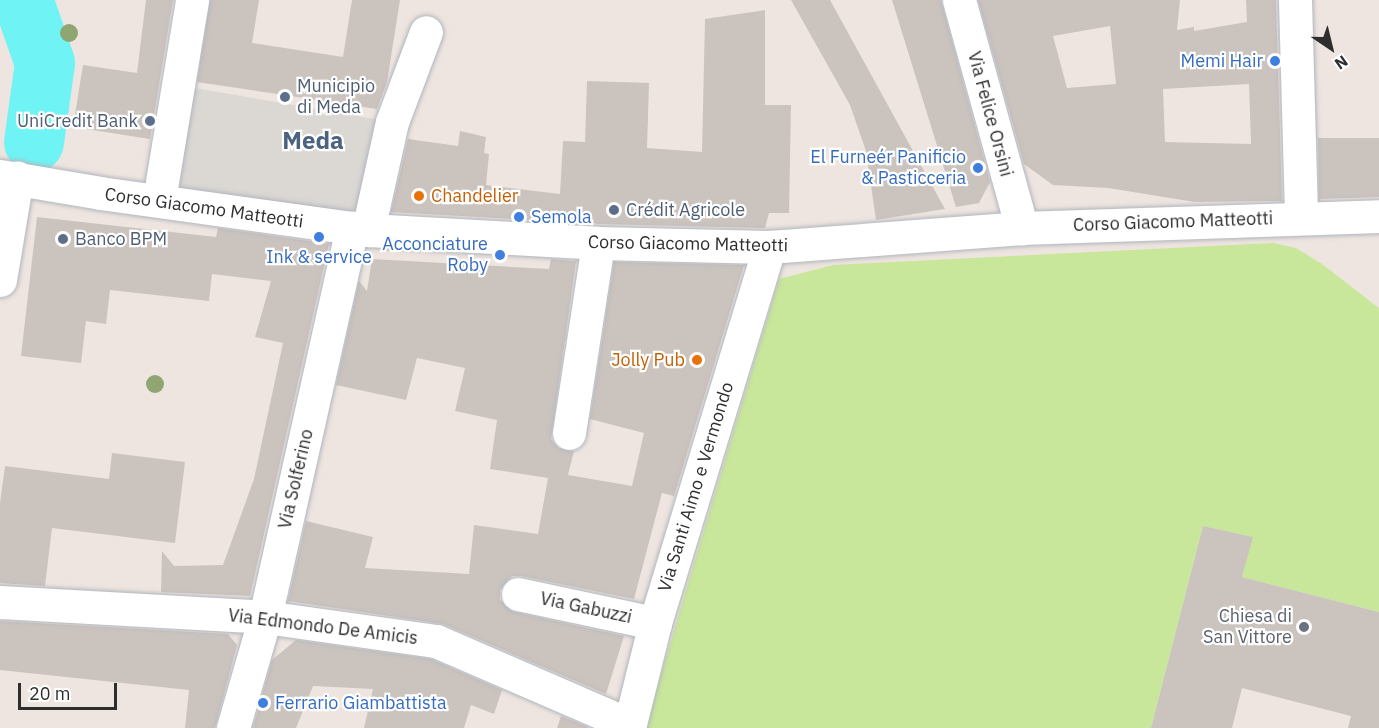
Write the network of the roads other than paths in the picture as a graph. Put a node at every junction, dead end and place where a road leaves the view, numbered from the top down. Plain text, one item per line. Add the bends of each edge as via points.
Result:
1 (192, 0) edge
2 (959, 0) edge
3 (1295, 0) edge
4 (426, 32) dead end
5 (9, 176) edge
6 (159, 200) junction
7 (1379, 216) edge
8 (1301, 217) junction
9 (1022, 228) junction
10 (360, 229) junction
11 (598, 243) junction
12 (769, 247) junction
13 (0, 280) edge
14 (569, 433) dead end
15 (518, 594) dead end
16 (0, 602) edge
17 (265, 617) junction
18 (655, 622) junction
19 (629, 726) edge
20 (233, 728) edge

1 - 6 street
2 - 9 street, Via Felice Orsini
3 - 8 street
4 - 10 street, Via Solferino via 392,122
5 - 6 street, Corso Giacomo Matteotti
5 - 13 street
6 - 10 street, Corso Giacomo Matteotti
7 - 8 street, Corso Giacomo Matteotti
8 - 9 street, Corso Giacomo Matteotti
9 - 12 street, Corso Giacomo Matteotti
10 - 11 street, Corso Giacomo Matteotti
10 - 17 street, Via Solferino
11 - 12 street, Corso Giacomo Matteotti
11 - 14 street
12 - 18 street, Via Santi Aimo e Vermondo
15 - 18 street, Via Gabuzzi
16 - 17 street, Via Edmondo De Amicis
17 - 19 street, Via Edmondo De Amicis via 436,641
17 - 20 street, Via Solferino
18 - 19 street, Via Santi Aimo e Vermondo

